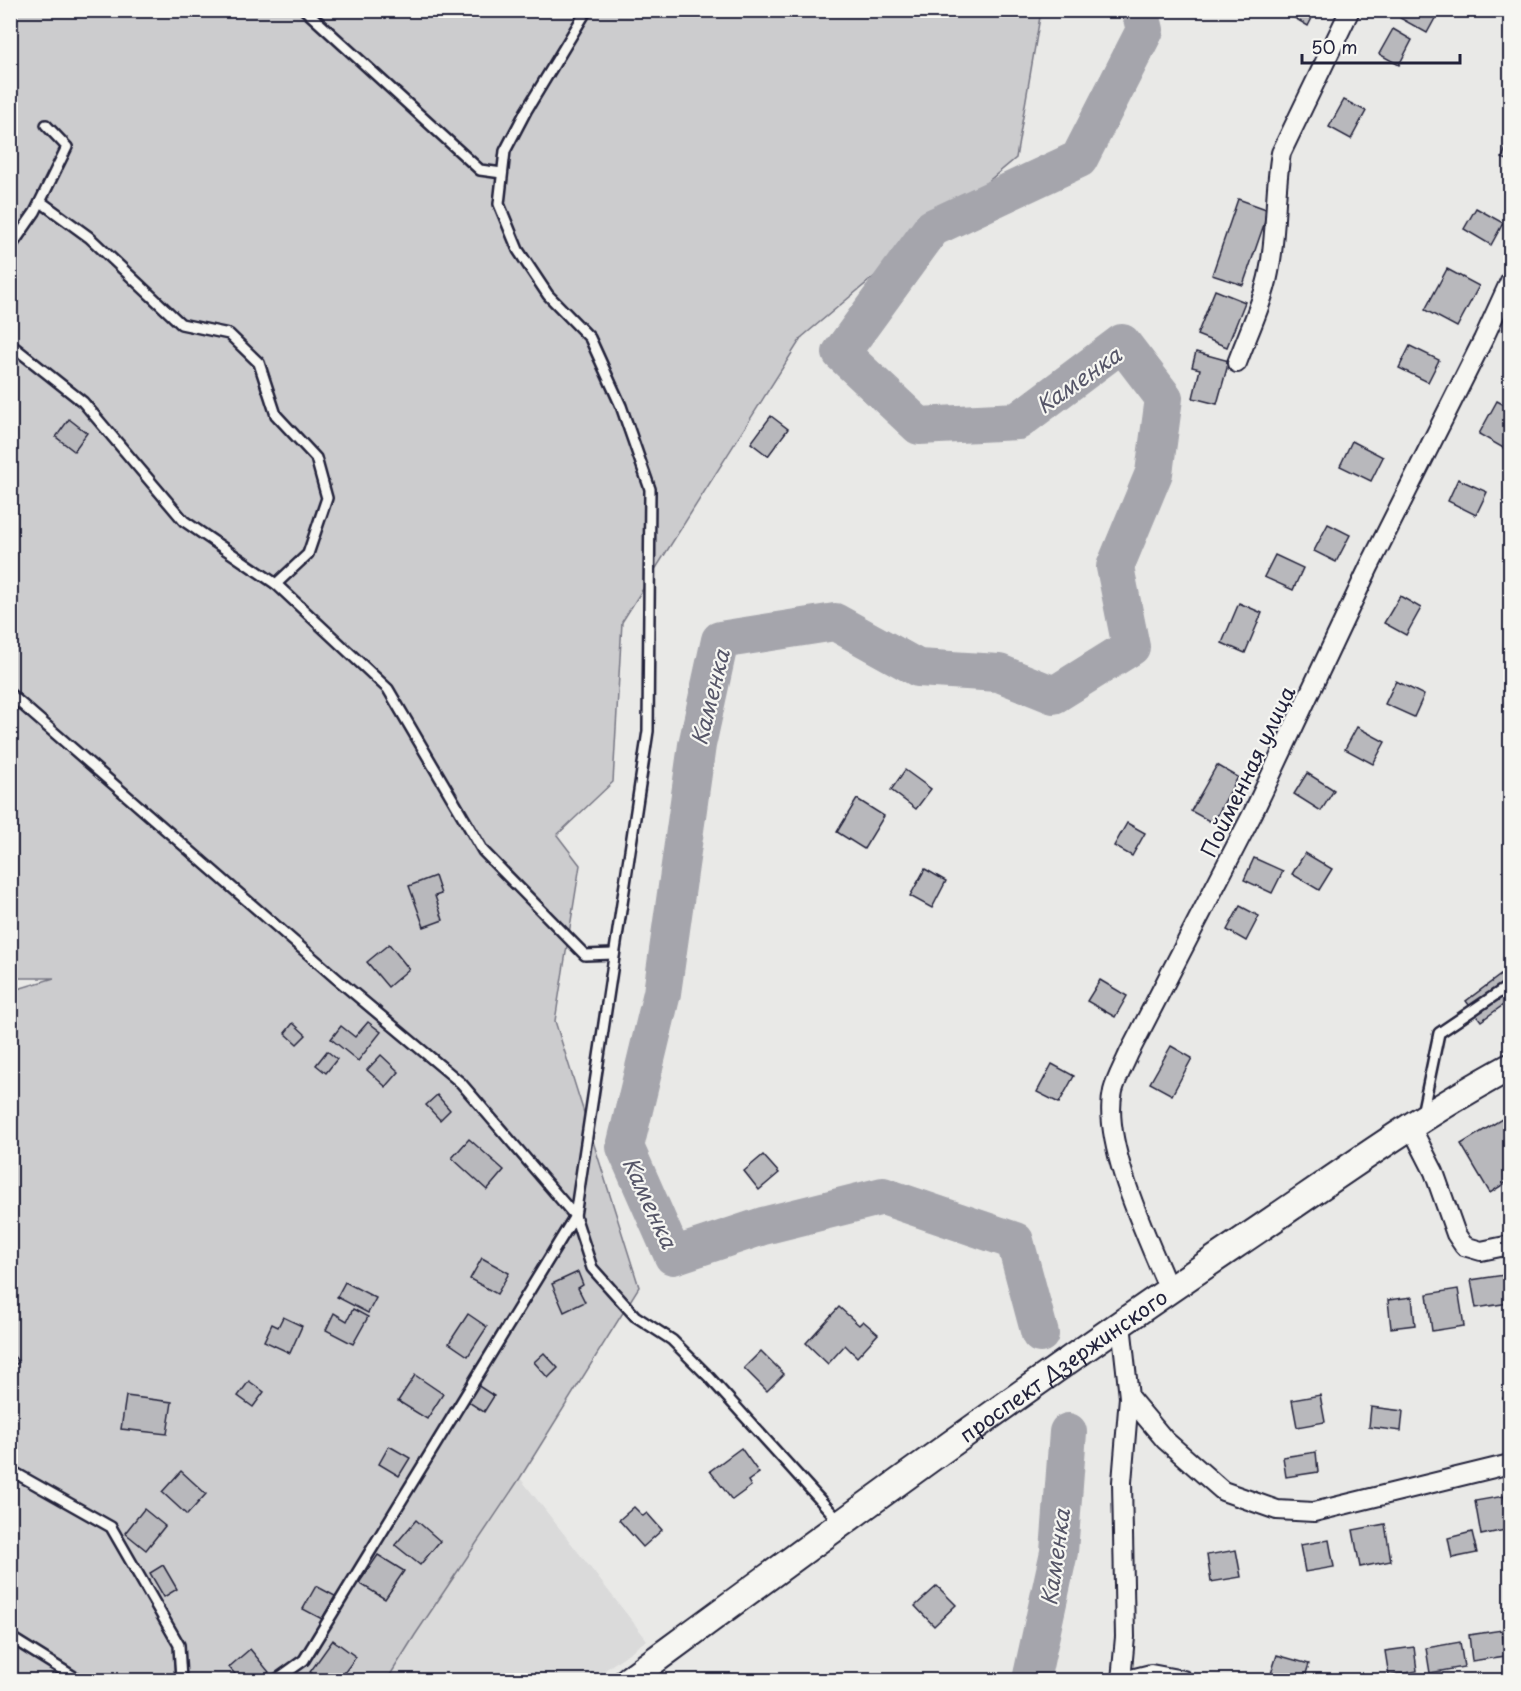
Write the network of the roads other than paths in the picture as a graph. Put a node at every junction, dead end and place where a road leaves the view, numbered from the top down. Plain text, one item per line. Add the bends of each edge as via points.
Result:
1 (305, 10) edge
2 (587, 10) edge
3 (1350, 10) edge
4 (46, 125) dead end
5 (502, 173) junction
6 (41, 202) junction
7 (10, 248) edge
8 (1510, 281) edge
9 (10, 344) edge
10 (1237, 363) dead end
11 (276, 584) junction
12 (10, 694) edge
13 (614, 954) junction
14 (1510, 985) edge
15 (1510, 1067) edge
16 (1416, 1123) junction
17 (574, 1216) junction
18 (1510, 1245) edge
19 (1169, 1290) junction
20 (1121, 1323) junction
21 (1129, 1397) junction
22 (1510, 1464) edge
23 (10, 1470) edge
24 (842, 1524) junction
25 (10, 1636) edge
26 (79, 1680) edge
27 (181, 1680) edge
28 (276, 1680) edge
29 (628, 1680) edge
30 (1121, 1680) edge
31 (1127, 1680) edge
32 (1182, 1680) edge

1 - 5 lane via 480,170
2 - 5 lane via 520,121 505,151
3 - 10 street via 1281,153 1269,275
4 - 6 lane via 68,147
5 - 13 lane via 499,204 518,250 548,295 590,338 621,406 650,489 648,731
6 - 7 lane
6 - 11 lane via 89,237 181,324 230,334 259,363 276,415 316,458 327,498 308,554
8 - 19 street, Пойменная улица via 1253,813 1129,1053 1113,1092 1112,1122 1119,1163
9 - 11 lane via 83,402 184,521
11 - 13 lane via 387,689 483,851 585,955
12 - 17 lane via 461,1083
13 - 17 lane
14 - 16 lane via 1439,1033
15 - 16 street, проспект Дзержинского
16 - 18 street via 1456,1234 1464,1246 1481,1251
16 - 19 street, проспект Дзержинского
17 - 24 lane via 592,1268 635,1316 672,1340 709,1377
17 - 28 lane via 304,1660
19 - 20 street, проспект Дзержинского
20 - 21 street
20 - 24 street, проспект Дзержинского
21 - 22 street via 1165,1440 1223,1491 1277,1510 1314,1512
21 - 30 street via 1122,1482 1125,1637
23 - 27 lane via 111,1527 178,1645
24 - 29 street, проспект Дзержинского
25 - 26 lane
31 - 32 street via 1151,1674

